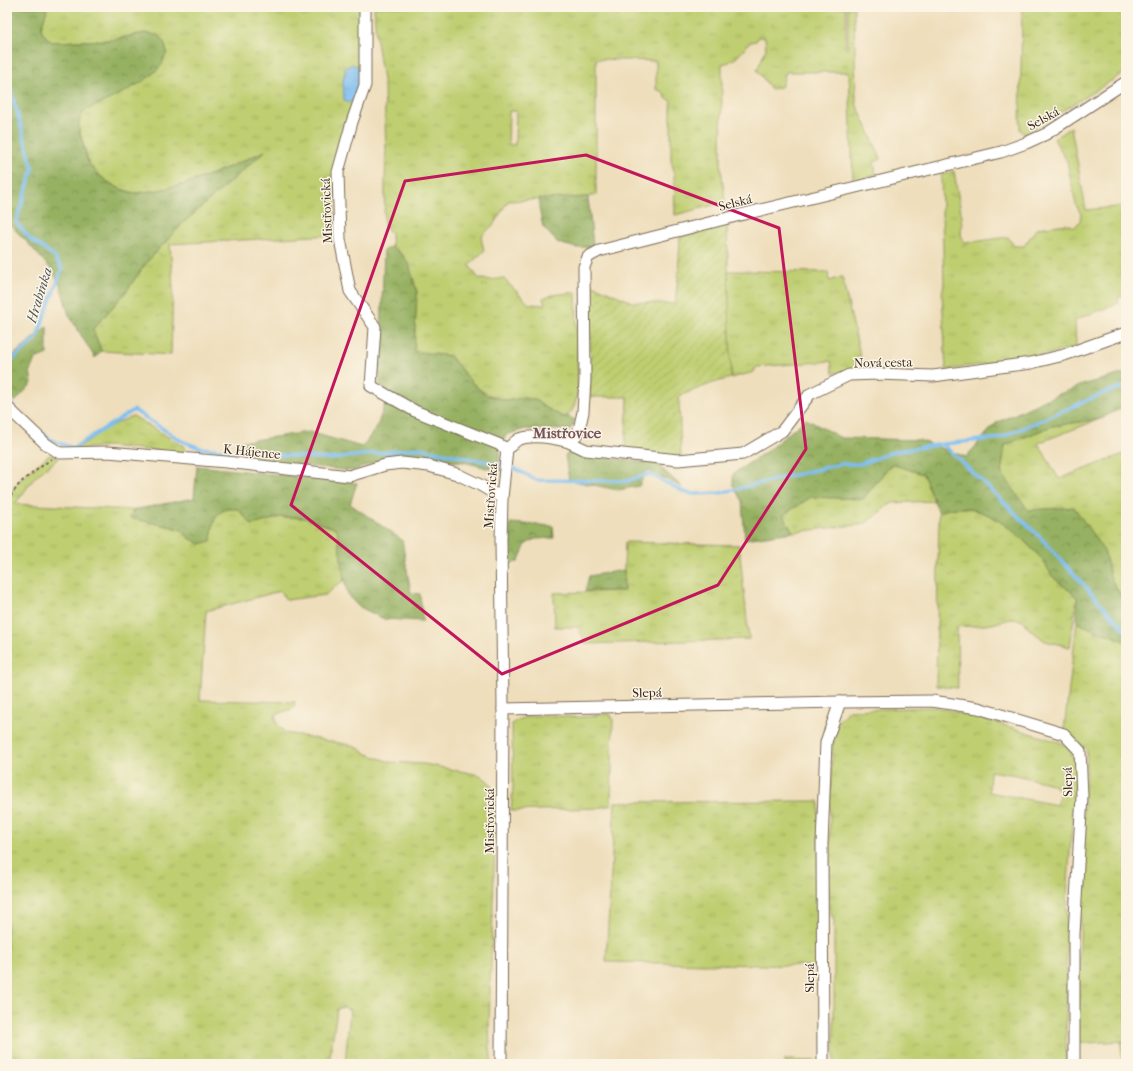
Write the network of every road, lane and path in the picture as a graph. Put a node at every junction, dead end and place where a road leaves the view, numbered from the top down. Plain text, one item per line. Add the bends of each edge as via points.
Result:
1 (365, 7) edge
2 (1126, 82) edge
3 (1126, 333) edge
4 (7, 407) edge
5 (569, 442) junction
6 (60, 452) junction
7 (507, 454) junction
8 (502, 498) junction
9 (7, 501) edge
10 (840, 702) junction
11 (503, 709) junction
12 (501, 1064) edge
13 (823, 1064) edge
14 (1074, 1064) edge

1 - 7 street, Mistřovická via 366,85 338,172 340,239 350,291 376,327 370,386 414,411 498,444
2 - 5 street, Selská via 1046,134 1002,152 598,250 588,257 584,267 583,412 578,434
3 - 5 street, Nová cesta via 1064,355 1031,363 933,376 849,375 810,394 782,431 743,454 678,460 586,450
4 - 6 street via 46,444
5 - 7 street via 535,437 518,440
6 - 8 street, K Hájence via 108,452 349,476 385,465 402,463 429,466 457,474
6 - 9 path via 20,483
7 - 8 street, Mistřovická
8 - 11 street, Mistřovická
10 - 11 street, Slepá
10 - 13 street, Slepá via 826,742 822,844
10 - 14 street, Slepá via 932,701 978,708 1064,734 1080,751 1082,796 1074,934
11 - 12 street, Mistřovická

